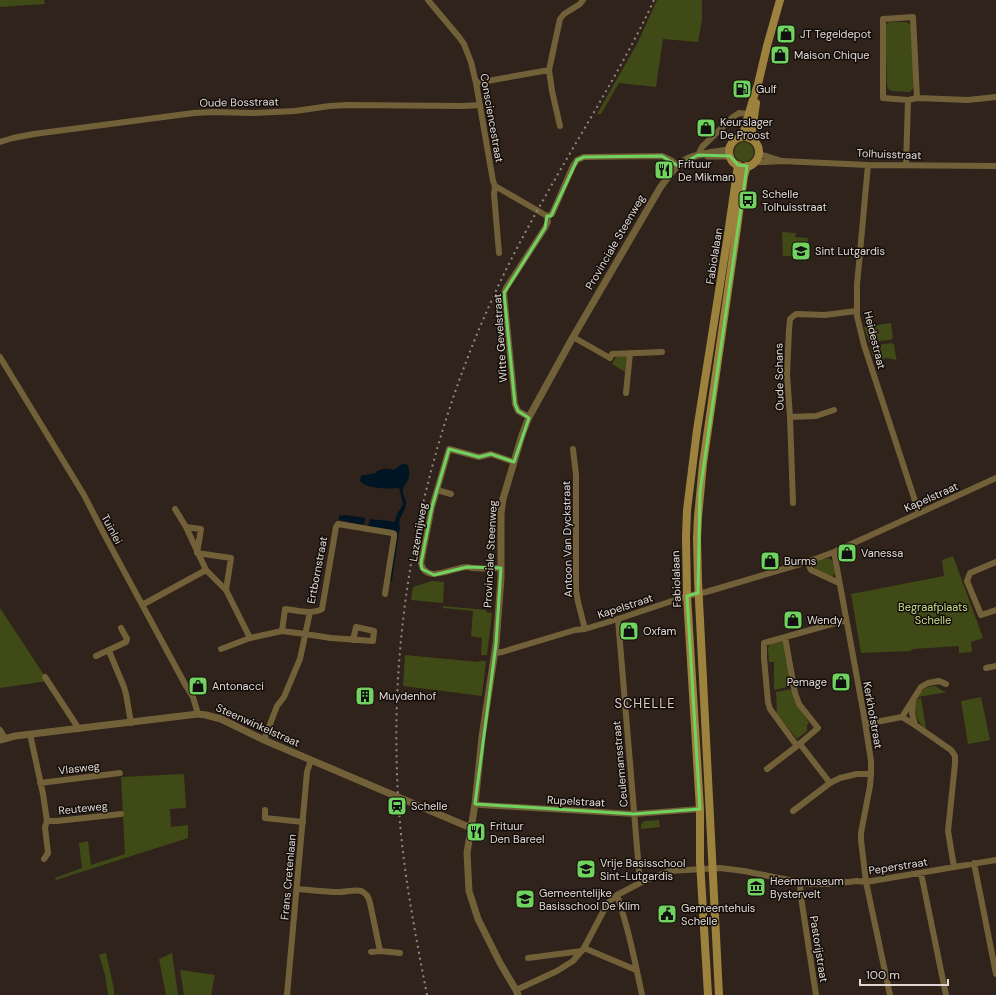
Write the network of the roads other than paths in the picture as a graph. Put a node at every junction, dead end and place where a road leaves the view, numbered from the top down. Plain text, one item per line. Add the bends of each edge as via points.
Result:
1 (428, 0) edge
2 (583, 0) edge
3 (780, 0) edge
4 (549, 70) junction
5 (476, 83) junction
6 (758, 84) junction
7 (996, 96) edge
8 (917, 98) junction
9 (908, 100) junction
10 (480, 105) junction
11 (749, 114) junction
12 (560, 126) dead end
13 (749, 129) junction
14 (742, 137) junction
15 (751, 139) junction
16 (0, 142) edge
17 (730, 153) junction
18 (698, 155) junction
19 (757, 158) junction
20 (738, 165) junction
21 (868, 165) junction
22 (678, 166) junction
23 (747, 166) junction
24 (906, 166) junction
25 (996, 166) edge
26 (495, 186) junction
27 (547, 216) junction
28 (499, 253) dead end
29 (856, 311) junction
30 (573, 337) junction
31 (662, 352) dead end
32 (630, 353) junction
33 (0, 357) edge
34 (626, 393) dead end
35 (834, 410) dead end
36 (529, 417) junction
37 (790, 417) junction
38 (573, 449) dead end
39 (514, 462) junction
40 (996, 478) edge
41 (437, 490) junction
42 (451, 494) dead end
43 (793, 503) dead end
44 (175, 509) dead end
45 (919, 513) junction
46 (186, 527) junction
47 (834, 552) junction
48 (197, 553) junction
49 (807, 562) junction
50 (996, 562) edge
51 (501, 568) junction
52 (206, 570) junction
53 (839, 583) junction
54 (226, 590) junction
55 (698, 593) junction
56 (385, 594) dead end
57 (687, 596) junction
58 (142, 605) junction
59 (996, 610) edge
60 (310, 612) junction
61 (618, 619) junction
62 (846, 620) junction
63 (121, 628) dead end
64 (585, 629) junction
65 (282, 631) junction
66 (305, 634) junction
67 (785, 637) junction
68 (250, 638) junction
69 (353, 640) dead end
70 (221, 649) dead end
71 (108, 651) junction
72 (495, 653) junction
73 (96, 656) dead end
74 (996, 666) edge
75 (986, 668) dead end
76 (45, 677) dead end
77 (946, 684) dead end
78 (913, 700) junction
79 (198, 714) junction
80 (902, 717) junction
81 (131, 723) junction
82 (865, 724) junction
83 (915, 725) junction
84 (79, 729) junction
85 (0, 730) edge
86 (30, 734) junction
87 (2, 739) edge
88 (264, 740) junction
89 (799, 745) junction
90 (311, 760) junction
91 (767, 769) dead end
92 (120, 773) dead end
93 (871, 774) junction
94 (40, 783) junction
95 (830, 784) junction
96 (475, 804) junction
97 (700, 809) junction
98 (265, 810) dead end
99 (793, 811) dead end
100 (121, 814) dead end
101 (634, 814) junction
102 (47, 821) junction
103 (303, 822) junction
104 (471, 828) junction
105 (44, 859) dead end
106 (996, 860) edge
107 (974, 863) junction
108 (954, 867) junction
109 (713, 868) junction
110 (701, 869) junction
111 (921, 873) junction
112 (866, 882) junction
113 (640, 883) junction
114 (800, 883) junction
115 (297, 889) junction
116 (617, 895) junction
117 (583, 950) junction
118 (380, 951) junction
119 (371, 952) dead end
120 (400, 953) dead end
121 (528, 958) dead end
122 (636, 970) junction
123 (996, 974) edge
124 (517, 993) edge
125 (287, 995) edge
126 (642, 995) edge
127 (708, 995) edge
128 (719, 995) edge
129 (816, 995) edge
130 (890, 995) edge
131 (946, 995) edge

1 - 5 street, Consciencestraat via 464,44
2 - 4 street via 560,19
3 - 6 main road
4 - 5 street
4 - 12 street
5 - 10 street, Consciencestraat
6 - 11 main road
6 - 13 main road via 755,116
7 - 8 street via 968,100
8 - 9 street
8 - 9 street via 913,17 882,18 883,98
9 - 24 street
10 - 16 street, Oude Bosstraat via 339,105 295,111 199,112 34,134
10 - 26 street, Consciencestraat
11 - 13 main road
11 - 18 street, Provinciale Steenweg via 739,113 733,117 702,147
13 - 14 main road
13 - 15 main road
14 - 15 main road
14 - 17 main road via 734,141
15 - 19 main road via 759,150
17 - 18 street
17 - 20 main road via 732,160
18 - 22 street, Provinciale Steenweg
19 - 21 street, Tolhuisstraat via 765,162
19 - 23 main road
20 - 23 main road
20 - 57 main road, Fabiolalaan via 688,503
21 - 24 street, Tolhuisstraat
21 - 29 street, Heidestraat
22 - 27 street, Witte Gevelstraat via 662,156 584,157 577,160 552,214
22 - 30 street, Provinciale Steenweg via 660,188
23 - 55 main road, Fabiolalaan via 700,492 697,538
24 - 25 street, Tolhuisstraat
26 - 27 street
26 - 28 street, Consciencestraat
27 - 36 street, Witte Gevelstraat via 545,228 504,293 515,404 518,411
29 - 37 street, Oude Schans via 825,315 796,314 790,319 787,374
29 - 45 street, Heidestraat via 864,345
30 - 32 street via 610,358 612,354
30 - 36 street, Provinciale Steenweg
31 - 32 street
32 - 34 street
33 - 58 street, Tuinlei via 84,495
35 - 37 street via 816,416
36 - 39 street, Provinciale Steenweg
37 - 43 street, Oude Schans
38 - 64 street, Antoon Van Dyckstraat via 576,475 576,590
39 - 41 street, Lazernijweg via 491,454 479,457 449,449
39 - 51 street, Provinciale Steenweg via 501,513
40 - 45 street, Kapelstraat
41 - 42 street, Lazernijweg
41 - 51 street, Lazernijweg via 421,563 422,569 434,575 467,567
44 - 46 street
45 - 47 street, Kapelstraat
46 - 48 street
46 - 48 street via 201,529
47 - 49 street, Kapelstraat
47 - 53 street, Kerkhofstraat
48 - 52 street
48 - 54 street via 231,558
49 - 53 street via 811,570
49 - 55 street, Kapelstraat
50 - 59 street via 970,573 967,581 981,615
51 - 72 street, Provinciale Steenweg
52 - 54 street
52 - 58 street
53 - 62 street, Kerkhofstraat
54 - 68 street
55 - 57 street, Kapelstraat
55 - 109 main road, Fabiolalaan
56 - 60 street, Ertbornstraat via 394,534 340,524 336,527 322,609
57 - 61 street, Kapelstraat
57 - 97 main road, Fabiolalaan
58 - 79 street, Tuinlei via 194,697
60 - 65 street via 285,608
60 - 66 street
61 - 64 street, Kapelstraat
61 - 101 street, Ceulemansstraat
62 - 67 street
62 - 82 street, Kerkhofstraat
63 - 71 street via 126,642
64 - 72 street, Kapelstraat
65 - 66 street
65 - 68 street
66 - 69 street
66 - 88 street via 300,659
67 - 89 street via 795,693 799,704 818,728
67 - 89 street via 764,643 768,702 770,709
68 - 70 street
71 - 73 street
71 - 81 street via 124,687
72 - 96 street, Provinciale Steenweg
74 - 75 street
76 - 84 street
77 - 78 street via 939,681 928,683 921,687
78 - 80 street
78 - 83 street via 912,713
79 - 81 street, Steenwinkelstraat
79 - 88 street, Steenwinkelstraat via 221,719
80 - 82 street
80 - 83 street
81 - 84 street, Steenwinkelstraat
82 - 93 street, Kerkhofstraat
83 - 108 street via 951,750 955,756 948,831
84 - 86 street, Steenwinkelstraat
85 - 87 street
86 - 87 street, Steenwinkelstraat
86 - 94 street
88 - 90 street, Steenwinkelstraat
89 - 91 street
89 - 95 street
90 - 103 street, Frans Cretenlaan via 307,772
90 - 104 street, Steenwinkelstraat
92 - 94 street, Vlasweg
93 - 95 street via 840,778
93 - 112 street, Kerkhofstraat via 861,833
94 - 102 street
95 - 99 street
96 - 101 street, Rupelstraat
96 - 104 street, Provinciale Steenweg
97 - 101 street, Rupelstraat
97 - 110 main road, Fabiolalaan
98 - 103 street via 265,818
100 - 102 street, Reuteweg
101 - 113 street, Ceulemansstraat
102 - 105 street via 45,826 48,853
103 - 115 street, Frans Cretenlaan
104 - 124 street, Provinciale Steenweg via 467,853 469,891 484,932
106 - 107 street, Peperstraat
107 - 108 street, Peperstraat
107 - 123 street
108 - 111 street, Peperstraat
109 - 110 street, Peperstraat
109 - 114 street, Peperstraat via 744,871
109 - 128 main road, Fabiolalaan
110 - 113 street, Peperstraat via 669,871
110 - 127 main road, Fabiolalaan
111 - 112 street, Peperstraat
111 - 131 street
112 - 114 street, Peperstraat
112 - 130 street, Kerkhofstraat
113 - 116 street, Peperstraat
114 - 129 street, Pastorijstraat
115 - 118 street via 363,892 370,903
115 - 125 street, Frans Cretenlaan
116 - 117 street, Peperstraat via 604,910
116 - 122 street via 633,950
117 - 121 street
117 - 122 street
117 - 124 street, Peperstraat via 557,970
118 - 119 street
118 - 120 street
122 - 126 street

